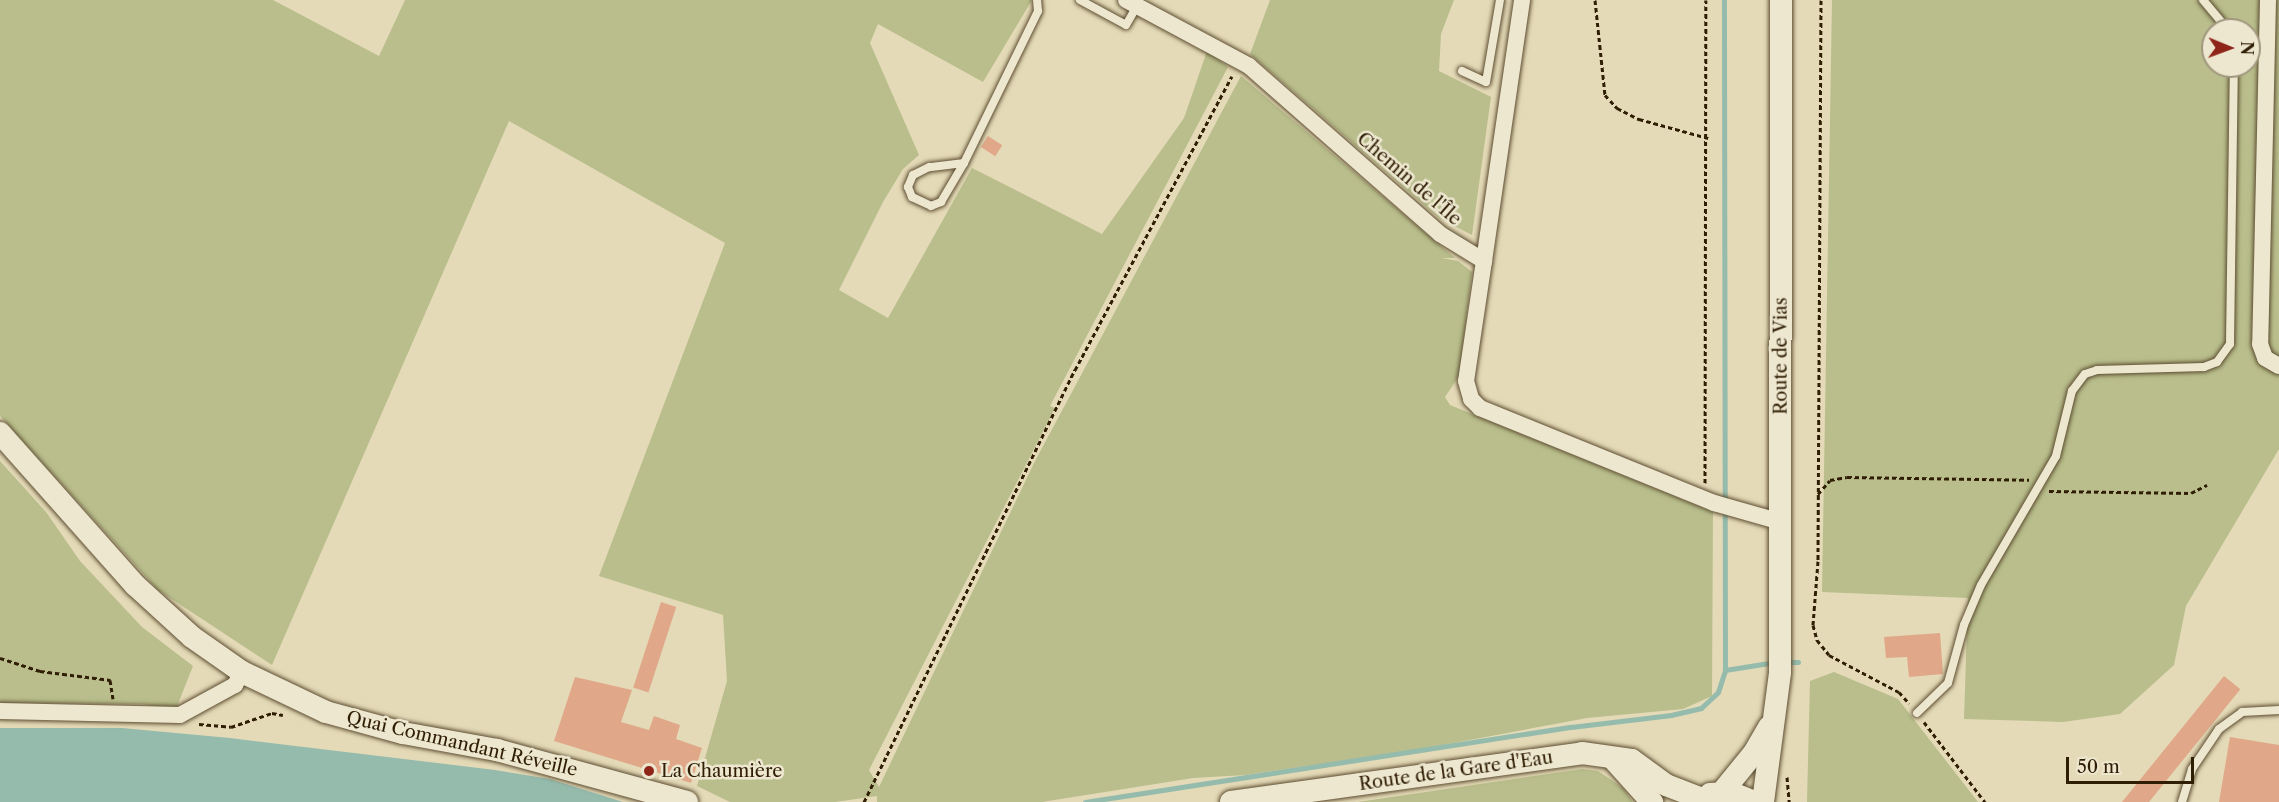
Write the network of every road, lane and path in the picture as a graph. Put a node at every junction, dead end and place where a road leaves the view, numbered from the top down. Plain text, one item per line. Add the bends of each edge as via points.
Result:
1 (1036, 0) edge
2 (1080, 0) edge
3 (1500, 0) edge
4 (1522, 0) edge
5 (1595, 0) edge
6 (1706, 0) edge
7 (1781, 0) edge
8 (1821, 0) edge
9 (2203, 0) edge
10 (2268, 0) edge
11 (1132, 3) edge
12 (2218, 18) edge
13 (1240, 62) junction
14 (1462, 71) dead end
15 (2234, 78) edge
16 (1708, 138) junction
17 (964, 163) junction
18 (1484, 261) junction
19 (2279, 366) edge
20 (0, 433) edge
21 (2042, 480) junction
22 (2207, 484) dead end
23 (2036, 490) junction
24 (1817, 496) junction
25 (1716, 503) junction
26 (1781, 522) junction
27 (0, 658) edge
28 (243, 672) junction
29 (2279, 710) edge
30 (0, 711) edge
31 (113, 712) junction
32 (1777, 712) junction
33 (1917, 713) junction
34 (1609, 755) junction
35 (1723, 792) junction
36 (1696, 800) edge
37 (687, 802) edge
38 (864, 802) edge
39 (1232, 802) edge
40 (1652, 802) edge
41 (1754, 802) edge
42 (1763, 802) edge
43 (1985, 802) edge
44 (2182, 802) edge

1 - 17 lane via 1038,11
2 - 11 lane via 1126,25
3 - 14 lane via 1486,82
4 - 18 street
5 - 16 path via 1605,95 1617,108 1639,119
6 - 16 path
7 - 26 main road, Route de Vias
8 - 24 path
9 - 12 lane
10 - 19 street via 2260,344 2265,358
11 - 13 street, Chemin de l'Île
13 - 18 street, Chemin de l'Île via 1274,86 1440,234
13 - 38 path via 1075,370
15 - 21 lane via 2230,344 2217,362 2204,367 2097,370 2085,374 2072,391 2056,456
16 - 25 path
17 - 17 lane via 941,202 931,206 912,197 908,187 913,175 929,167
18 - 25 street via 1466,381 1471,399 1480,408
20 - 28 main road, Quai Commandant Réveille via 135,585 192,637
21 - 23 lane
21 - 24 path via 1847,477 1830,480
22 - 23 path via 2191,493
23 - 33 lane via 1981,585 1964,625 1948,683
24 - 33 path via 1818,561 1813,604 1817,640 1843,665 1899,692
25 - 26 street
26 - 32 main road, Route de Vias
27 - 31 path via 40,671 110,680
28 - 31 street via 235,685 180,716
28 - 37 main road, Quai Commandant Réveille via 326,712 403,733 497,750
29 - 44 lane via 2242,712 2219,729 2192,769
30 - 31 street
32 - 35 main road, Route de Vias via 1754,753
32 - 42 main road, Route de Vias
33 - 43 path
34 - 36 main road, Route de la Gare d'Eau via 1632,760 1666,785
34 - 39 main road, Route de la Gare d'Eau via 1582,753
34 - 40 main road
35 - 36 main road
35 - 41 main road

